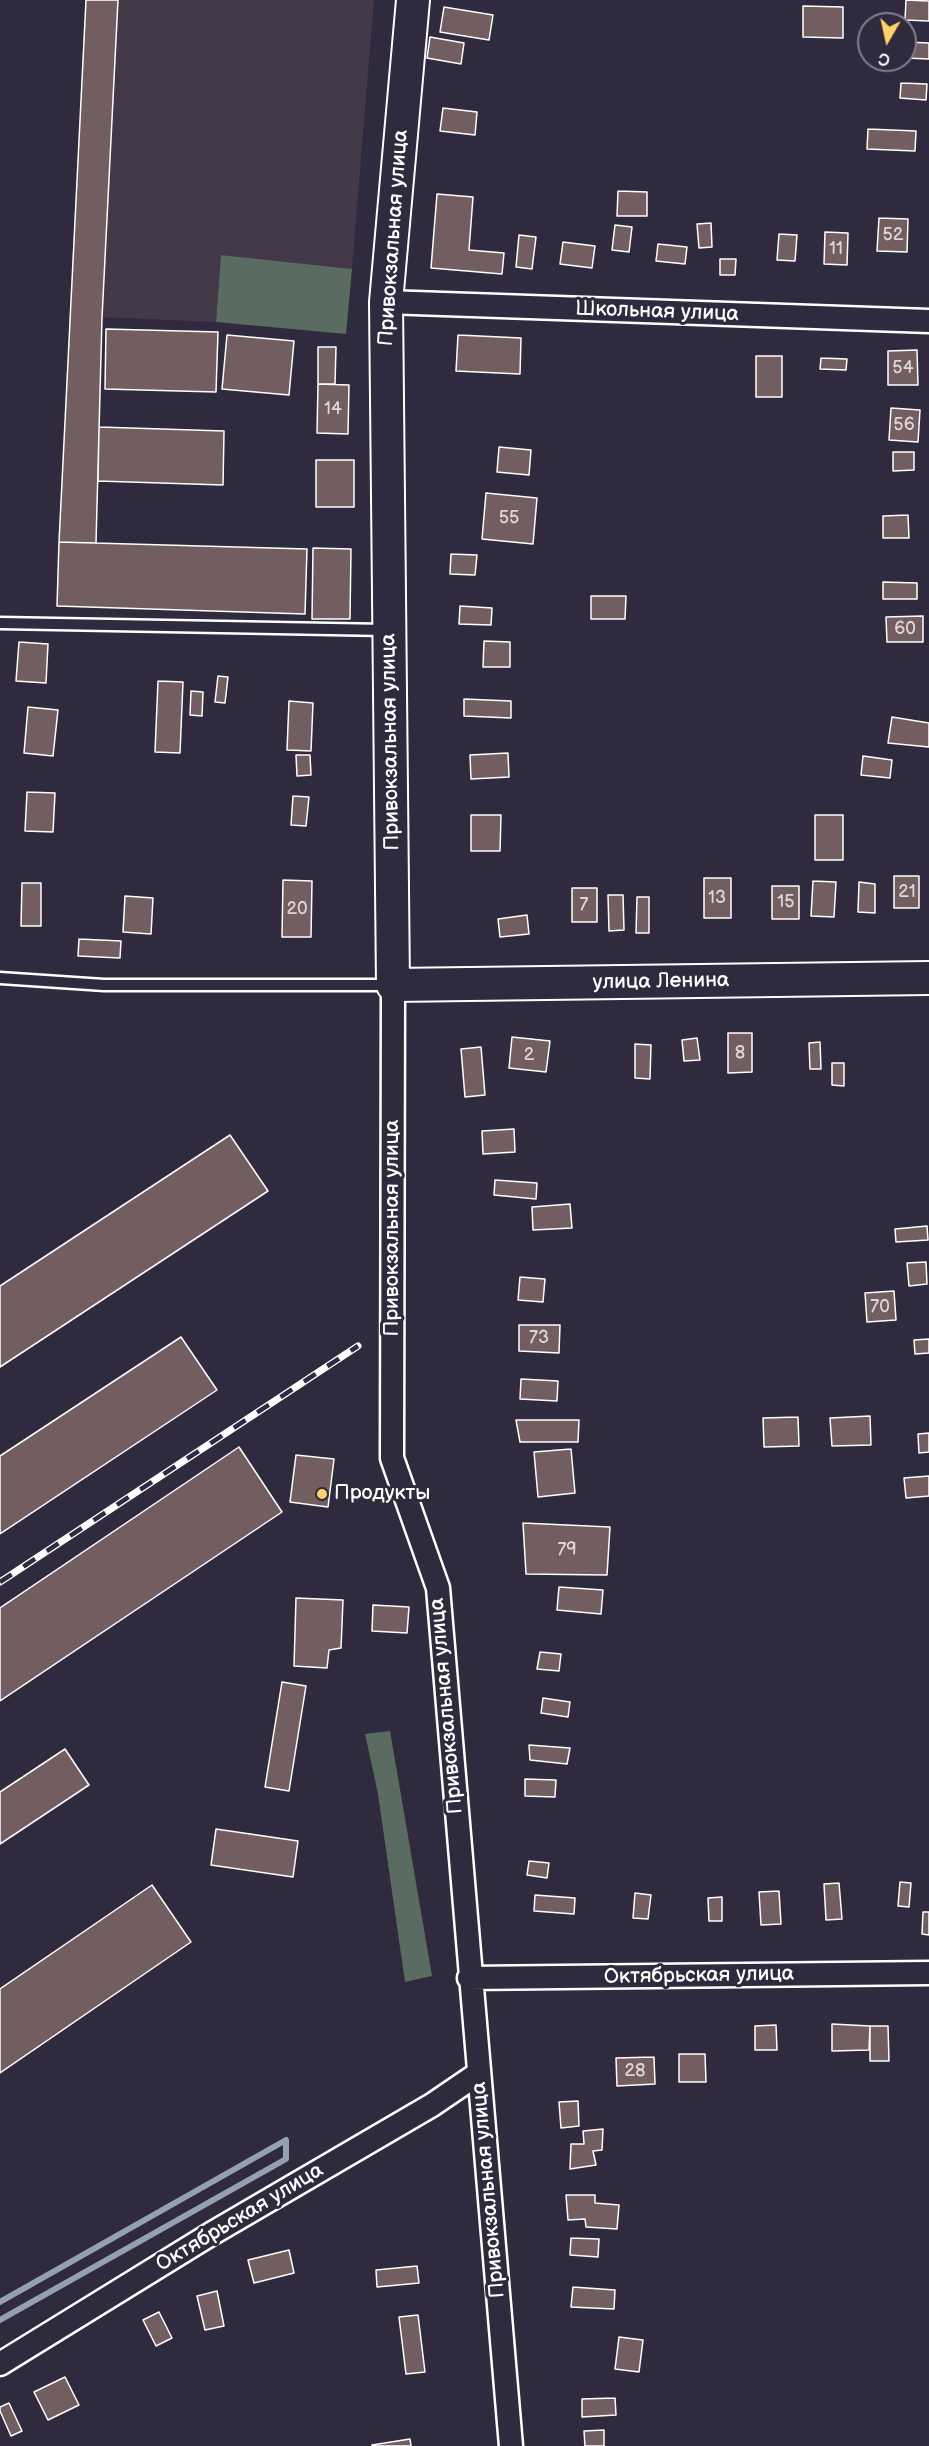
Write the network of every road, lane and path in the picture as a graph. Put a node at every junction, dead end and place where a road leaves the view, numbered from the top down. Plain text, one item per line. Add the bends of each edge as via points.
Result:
1 (413, 0) edge
2 (386, 303) junction
3 (929, 321) edge
4 (0, 623) edge
5 (390, 630) junction
6 (0, 978) edge
7 (929, 978) edge
8 (393, 985) junction
9 (929, 1973) edge
10 (469, 1978) junction
11 (478, 2073) junction
12 (0, 2364) edge
13 (511, 2446) edge

1 - 2 street, Привокзальная улица
2 - 3 street, Школьная улица
2 - 5 street, Привокзальная улица
4 - 5 lane
5 - 8 street, Привокзальная улица
6 - 8 lane via 104,985
7 - 8 street, улица Ленина
8 - 10 street, Привокзальная улица via 392,1458 438,1588
9 - 10 street, Октябрьская улица
10 - 11 street, Привокзальная улица
11 - 12 street, Октябрьская улица via 432,2105
11 - 13 street, Привокзальная улица

